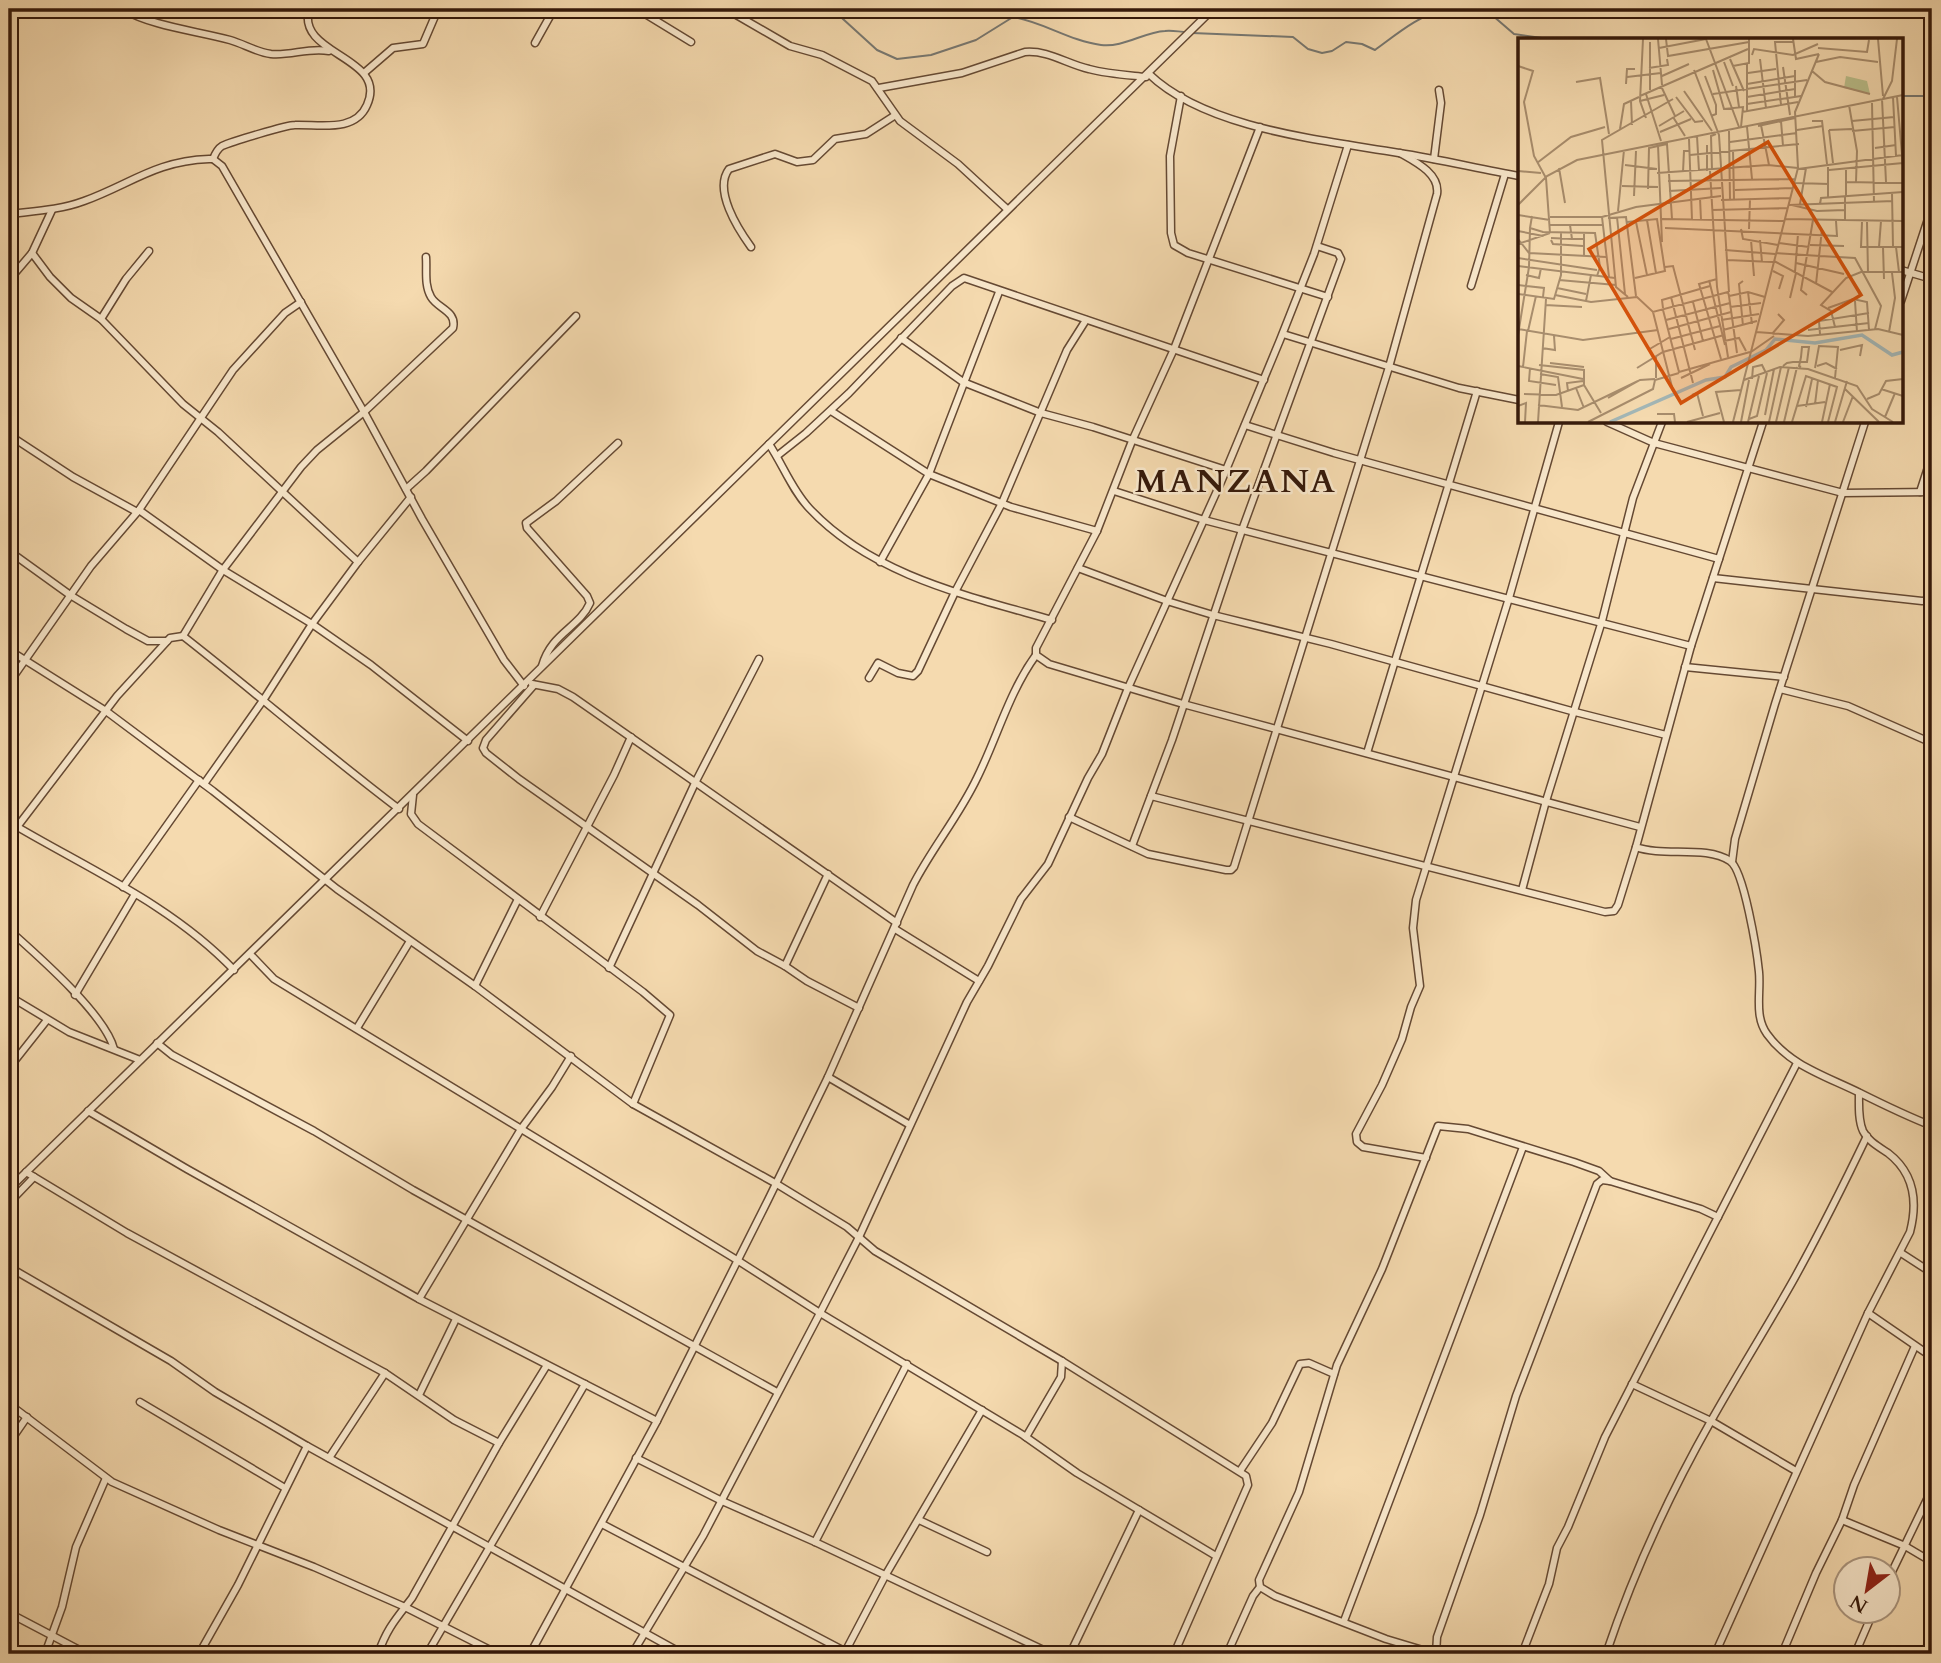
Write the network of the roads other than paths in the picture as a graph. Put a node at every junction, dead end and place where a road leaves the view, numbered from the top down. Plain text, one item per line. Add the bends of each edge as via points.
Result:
1 (122, 9) edge
2 (309, 9) edge
3 (438, 9) edge
4 (554, 9) edge
5 (637, 9) edge
6 (726, 9) edge
7 (1213, 9) edge
8 (1792, 9) edge
9 (1823, 15) dead end
10 (691, 42) dead end
11 (535, 43) dead end
12 (338, 54) junction
13 (364, 73) junction
14 (1147, 75) junction
15 (879, 88) junction
16 (1439, 90) dead end
17 (1181, 96) junction
18 (894, 116) junction
19 (1259, 127) junction
20 (1348, 145) junction
21 (1401, 153) junction
22 (213, 159) junction
23 (1434, 159) junction
24 (1505, 174) junction
25 (1518, 176) edge
26 (1932, 207) edge
27 (1007, 209) junction
28 (52, 210) junction
29 (9, 214) edge
30 (1929, 228) edge
31 (1317, 246) junction
32 (751, 247) dead end
33 (149, 251) dead end
34 (32, 253) junction
35 (426, 257) dead end
36 (1209, 257) junction
37 (1902, 270) edge
38 (1909, 272) junction
39 (1932, 279) edge
40 (9, 280) edge
41 (1471, 286) dead end
42 (1301, 288) junction
43 (999, 292) junction
44 (1328, 297) junction
45 (1902, 297) edge
46 (301, 302) junction
47 (576, 316) dead end
48 (101, 318) junction
49 (1086, 320) junction
50 (1283, 334) junction
51 (901, 338) junction
52 (1311, 343) junction
53 (1174, 349) junction
54 (1389, 367) junction
55 (1264, 380) junction
56 (963, 382) junction
57 (1476, 391) junction
58 (1518, 400) edge
59 (831, 411) junction
60 (363, 412) junction
61 (1041, 413) junction
62 (201, 417) junction
63 (1558, 424) edge
64 (1611, 424) edge
65 (1661, 424) edge
66 (1762, 424) edge
67 (1864, 424) edge
68 (1245, 425) junction
69 (9, 435) edge
70 (1277, 435) junction
71 (1132, 441) junction
72 (618, 443) dead end
73 (1654, 443) junction
74 (769, 444) junction
75 (777, 456) junction
76 (1932, 456) edge
77 (1360, 460) junction
78 (1748, 468) junction
79 (1226, 470) junction
80 (929, 474) junction
81 (1448, 485) junction
82 (406, 489) junction
83 (281, 491) junction
84 (1114, 491) junction
85 (1920, 492) junction
86 (1932, 492) edge
87 (1843, 493) junction
88 (411, 497) junction
89 (1002, 503) junction
90 (1534, 508) junction
91 (138, 511) junction
92 (1204, 520) junction
93 (1242, 530) junction
94 (1097, 531) junction
95 (1624, 532) junction
96 (9, 551) edge
97 (1330, 553) junction
98 (1719, 559) junction
99 (358, 562) junction
100 (880, 562) junction
101 (1078, 568) junction
102 (223, 570) junction
103 (1419, 575) junction
104 (1713, 578) junction
105 (1813, 589) junction
106 (955, 592) junction
107 (70, 595) junction
108 (1509, 598) junction
109 (1932, 600) edge
110 (1167, 601) junction
111 (1213, 615) junction
112 (1052, 620) junction
113 (1602, 621) junction
114 (312, 624) junction
115 (183, 636) junction
116 (1304, 638) junction
117 (167, 641) junction
118 (1691, 646) junction
119 (9, 650) edge
120 (1036, 655) junction
121 (25, 659) junction
122 (759, 659) dead end
123 (1395, 662) junction
124 (1685, 667) junction
125 (542, 668) junction
126 (1784, 677) junction
127 (869, 678) dead end
128 (9, 683) edge
129 (525, 684) junction
130 (534, 685) junction
131 (1480, 685) junction
132 (1128, 688) junction
133 (1780, 689) junction
134 (264, 699) junction
135 (1183, 704) junction
136 (106, 711) junction
137 (1575, 712) junction
138 (1276, 729) junction
139 (1666, 735) junction
140 (631, 737) junction
141 (468, 741) junction
142 (1932, 743) edge
143 (1367, 753) junction
144 (1454, 776) junction
145 (201, 782) junction
146 (695, 783) junction
147 (413, 794) junction
148 (1151, 796) junction
149 (1546, 801) junction
150 (399, 809) junction
151 (1069, 817) junction
152 (1248, 819) junction
153 (9, 822) edge
154 (17, 827) junction
155 (586, 827) junction
156 (1640, 827) junction
157 (1132, 846) junction
158 (1636, 848) junction
159 (1732, 862) junction
160 (1426, 865) junction
161 (828, 874) junction
162 (652, 875) junction
163 (325, 879) junction
164 (123, 887) junction
165 (1522, 890) junction
166 (135, 894) junction
167 (518, 899) junction
168 (540, 917) junction
169 (896, 926) junction
170 (9, 930) edge
171 (410, 941) junction
172 (250, 954) junction
173 (785, 966) junction
174 (609, 968) junction
175 (234, 970) junction
176 (979, 981) junction
177 (475, 986) junction
178 (75, 995) junction
179 (9, 996) edge
180 (859, 1008) junction
181 (47, 1020) junction
182 (357, 1028) junction
183 (158, 1043) junction
184 (114, 1049) junction
185 (571, 1056) junction
186 (140, 1060) junction
187 (1797, 1063) junction
188 (9, 1068) edge
189 (828, 1077) junction
190 (1859, 1093) junction
191 (633, 1104) junction
192 (88, 1111) junction
193 (910, 1125) junction
194 (1932, 1126) edge
195 (521, 1129) junction
196 (1867, 1136) junction
197 (1523, 1147) junction
198 (1426, 1158) junction
199 (26, 1172) junction
200 (34, 1177) junction
201 (1610, 1181) junction
202 (775, 1183) junction
203 (9, 1189) edge
204 (9, 1203) edge
205 (1718, 1217) junction
206 (467, 1220) junction
207 (859, 1237) junction
208 (1901, 1253) junction
209 (737, 1260) junction
210 (9, 1267) edge
211 (1932, 1273) edge
212 (419, 1299) junction
213 (820, 1313) junction
214 (1868, 1313) junction
215 (456, 1319) junction
216 (1915, 1346) junction
217 (694, 1347) junction
218 (1932, 1357) edge
219 (1062, 1362) junction
220 (907, 1364) junction
221 (547, 1365) junction
222 (385, 1373) junction
223 (1334, 1374) junction
224 (585, 1384) junction
225 (1632, 1384) junction
226 (777, 1392) junction
227 (419, 1395) junction
228 (139, 1402) dead end
229 (9, 1404) edge
230 (982, 1410) junction
231 (27, 1417) junction
232 (657, 1421) junction
233 (1711, 1421) junction
234 (1026, 1437) junction
235 (9, 1443) edge
236 (499, 1443) junction
237 (307, 1446) junction
238 (329, 1458) junction
239 (636, 1458) junction
240 (1240, 1471) junction
241 (1796, 1471) junction
242 (106, 1478) junction
243 (285, 1488) junction
244 (1932, 1489) edge
245 (722, 1501) junction
246 (1139, 1510) junction
247 (919, 1520) junction
248 (1842, 1520) junction
249 (602, 1524) junction
250 (452, 1525) junction
251 (815, 1542) junction
252 (257, 1544) junction
253 (490, 1546) junction
254 (1905, 1546) junction
255 (987, 1552) dead end
256 (1901, 1554) edge
257 (1216, 1556) junction
258 (1932, 1562) edge
259 (685, 1566) junction
260 (886, 1576) junction
261 (1260, 1587) junction
262 (567, 1589) junction
263 (405, 1607) junction
264 (9, 1613) edge
265 (1344, 1621) junction
266 (1868, 1624) edge
267 (445, 1626) junction
268 (644, 1633) junction
269 (1932, 1634) edge
270 (52, 1635) junction
271 (1855, 1652) edge
272 (846, 1653) edge
273 (45, 1654) edge
274 (88, 1654) edge
275 (199, 1654) edge
276 (378, 1654) edge
277 (427, 1654) edge
278 (498, 1654) edge
279 (530, 1654) edge
280 (632, 1654) edge
281 (683, 1654) edge
282 (1052, 1654) edge
283 (1070, 1654) edge
284 (1174, 1654) edge
285 (1227, 1654) edge
286 (1436, 1654) edge
287 (1522, 1654) edge
288 (1606, 1654) edge
289 (1715, 1654) edge
290 (1782, 1654) edge
291 (1866, 1654) edge
292 (1924, 1654) edge

1 - 12 street via 146,21 262,52 316,49
2 - 12 street via 314,36
3 - 13 street via 423,44 393,48
4 - 11 street
5 - 10 street
6 - 15 street via 790,46 856,71
7 - 14 street
8 - 9 street
12 - 13 street
13 - 22 street via 369,100 357,118 326,127 287,125 222,146
14 - 15 street via 1090,69 1033,51 962,72
14 - 17 street
14 - 27 street
15 - 18 street
16 - 23 street
17 - 19 street
17 - 36 street via 1170,156 1171,233 1178,248
18 - 27 street via 958,164
18 - 32 street via 866,134 835,139 813,160 797,162 775,154 729,169 726,194 732,220
19 - 20 street
19 - 36 street
20 - 21 street
20 - 31 street
21 - 23 street
21 - 54 street via 1425,169 1438,187
22 - 28 street via 164,165 88,200
22 - 46 street via 227,172
23 - 24 street
24 - 25 street
24 - 41 street
26 - 30 street
27 - 74 street
28 - 29 street
28 - 34 street
30 - 38 street
31 - 42 street
31 - 44 street via 1342,256
33 - 48 street
34 - 40 street
34 - 48 street via 71,298
35 - 60 street via 430,295 452,316 454,326
36 - 42 street
36 - 53 street
37 - 38 street
38 - 39 street
38 - 45 street
42 - 44 street
42 - 50 street
43 - 49 street
43 - 51 street via 964,278
43 - 56 street
44 - 52 street
46 - 60 street
46 - 62 street via 285,313 233,370
47 - 82 street
48 - 62 street
49 - 53 street
49 - 61 street
50 - 52 street
50 - 55 street
51 - 56 street
51 - 59 street
52 - 54 street
52 - 70 street
53 - 55 street
53 - 71 street
54 - 57 street
54 - 77 street
55 - 68 street
56 - 61 street
56 - 80 street
57 - 58 street
57 - 81 street
59 - 75 street
59 - 80 street
60 - 82 street
60 - 83 street via 317,450
61 - 71 street
61 - 89 street
62 - 83 street
62 - 91 street
63 - 90 street
64 - 73 street
65 - 73 street
66 - 78 street
67 - 87 street
68 - 70 street
68 - 79 street
69 - 91 street via 73,477
70 - 77 street
70 - 93 street
71 - 79 street
71 - 84 street
72 - 125 street via 526,523 590,603 552,643
73 - 78 street
73 - 95 street
74 - 75 street
74 - 125 street
75 - 100 street via 808,508
76 - 85 street
77 - 81 street
77 - 97 street
78 - 87 street
78 - 98 street
79 - 92 street
80 - 89 street
80 - 100 street
81 - 90 street
81 - 103 street
82 - 88 street
83 - 99 street
83 - 102 street
84 - 92 street
84 - 94 street
85 - 86 street
85 - 87 street
87 - 105 street
88 - 99 street
88 - 129 street via 504,660
89 - 94 street
89 - 106 street
90 - 95 street
90 - 108 street
91 - 102 street
91 - 107 street
92 - 93 street
92 - 110 street
93 - 97 street
93 - 111 street
94 - 101 street
95 - 98 street
95 - 113 street
96 - 107 street
97 - 103 street
97 - 116 street
98 - 104 street
99 - 114 street
100 - 106 street
101 - 110 street
101 - 112 street
102 - 114 street
102 - 115 street
103 - 108 street
103 - 123 street
104 - 105 street
104 - 118 street
105 - 109 street
105 - 126 street
106 - 112 street
106 - 127 street via 916,674 905,676 878,663
107 - 117 street via 148,641
107 - 121 street
108 - 113 street
108 - 131 street
110 - 111 street
110 - 132 street
111 - 116 street
111 - 135 street
112 - 120 street
113 - 118 street
113 - 137 street
114 - 134 street
114 - 141 street
115 - 117 street
115 - 134 street
116 - 123 street
116 - 138 street
117 - 136 street
118 - 124 street
119 - 121 street
120 - 132 street via 1049,664
120 - 169 street via 977,778 926,859
121 - 128 street
121 - 136 street
122 - 146 street
123 - 131 street
123 - 143 street
124 - 126 street
124 - 139 street
125 - 129 street
126 - 133 street
129 - 130 street
129 - 141 street
130 - 140 street via 565,692
130 - 155 street via 486,740 484,750
131 - 137 street
131 - 144 street
132 - 135 street
132 - 151 street via 1102,754
133 - 142 street via 1848,706
133 - 159 street
134 - 145 street
134 - 150 street
135 - 138 street
135 - 148 street
136 - 145 street
136 - 154 street
137 - 139 street
137 - 149 street
138 - 143 street
138 - 152 street
139 - 156 street
140 - 146 street
140 - 155 street
141 - 147 street
143 - 144 street
144 - 149 street
144 - 160 street
145 - 163 street
145 - 164 street
146 - 161 street
146 - 162 street
147 - 150 street
147 - 167 street via 414,820
148 - 152 street
148 - 157 street
149 - 156 street
149 - 165 street
150 - 163 street
151 - 157 street
151 - 176 street via 1048,864 1021,899
152 - 157 street via 1231,870 1165,858
152 - 160 street
153 - 154 street
154 - 164 street
155 - 162 street
155 - 168 street
156 - 158 street
158 - 159 street via 1715,855
158 - 165 street via 1618,905 1611,912
159 - 187 street via 1741,879 1756,951 1761,1024
160 - 165 street
160 - 198 street via 1413,916 1420,986 1402,1039 1356,1136 1363,1147
161 - 169 street
161 - 173 street
162 - 173 street
162 - 174 street
163 - 171 street
163 - 172 street
164 - 166 street
166 - 175 street via 199,937
166 - 178 street
167 - 168 street
167 - 177 street
168 - 174 street
169 - 176 street
169 - 180 street
170 - 178 street
171 - 177 street
171 - 182 street
172 - 175 street
172 - 182 street via 274,979
173 - 180 street
174 - 191 street via 670,1017
175 - 183 street
176 - 193 street
177 - 185 street
178 - 184 street via 102,1024
179 - 181 street
180 - 189 street
181 - 184 street
181 - 188 street
182 - 195 street
183 - 186 street
183 - 206 street
184 - 186 street
185 - 191 street
185 - 195 street
186 - 192 street
187 - 190 street
187 - 205 street
189 - 193 street
189 - 202 street
190 - 194 street
190 - 196 street via 1861,1124
191 - 202 street
192 - 199 street
192 - 212 street
193 - 207 street
195 - 206 street
195 - 209 street
196 - 208 street via 1909,1175 1914,1219
196 - 233 street via 1802,1264
197 - 198 street via 1468,1129 1438,1126
197 - 201 street via 1590,1167
197 - 265 street
198 - 223 street
199 - 200 street
199 - 203 street
200 - 204 street
200 - 222 street
201 - 205 street
201 - 286 street via 1595,1188 1516,1396 1437,1637
202 - 207 street
202 - 209 street
205 - 225 street
206 - 212 street
206 - 217 street
207 - 213 street
207 - 219 street via 875,1251
208 - 211 street
208 - 214 street
209 - 213 street
209 - 217 street
210 - 237 street
212 - 215 street
213 - 220 street
213 - 226 street
214 - 216 street
214 - 241 street
215 - 221 street
215 - 227 street
216 - 218 street
216 - 248 street
217 - 226 street
217 - 232 street
219 - 234 street via 1061,1377
219 - 240 street
220 - 230 street
220 - 251 street
221 - 224 street
221 - 236 street
222 - 227 street
222 - 238 street
223 - 240 street via 1300,1364 1272,1423
223 - 261 street via 1299,1492 1259,1580
224 - 232 street
224 - 253 street
225 - 233 street
225 - 287 street via 1557,1548 1549,1584
226 - 245 street
227 - 236 street
228 - 243 street
229 - 231 street
230 - 234 street
230 - 247 street
231 - 235 street
231 - 242 street
232 - 239 street
233 - 241 street
233 - 288 street via 1654,1531
234 - 246 street
236 - 250 street
237 - 238 street
237 - 243 street
238 - 250 street
239 - 245 street
239 - 249 street
240 - 257 street via 1247,1476 1248,1485
241 - 289 street
242 - 252 street
242 - 270 street via 76,1546
243 - 252 street
244 - 254 street
245 - 251 street
245 - 259 street
246 - 257 street
246 - 283 street
247 - 255 street
247 - 260 street
248 - 254 street
248 - 290 street
249 - 259 street
249 - 262 street
250 - 253 street
250 - 263 street
251 - 260 street
252 - 263 street
252 - 275 street
253 - 262 street
253 - 267 street
254 - 256 street
254 - 258 street
257 - 284 street
259 - 268 street
259 - 272 street
260 - 272 street
260 - 282 street
261 - 265 street
261 - 285 street
262 - 268 street
262 - 279 street
263 - 267 street
263 - 276 street via 391,1624
264 - 270 street
265 - 286 street
266 - 271 street
267 - 277 street
267 - 278 street
268 - 280 street
268 - 281 street
269 - 292 street
270 - 273 street
270 - 274 street
271 - 291 street

